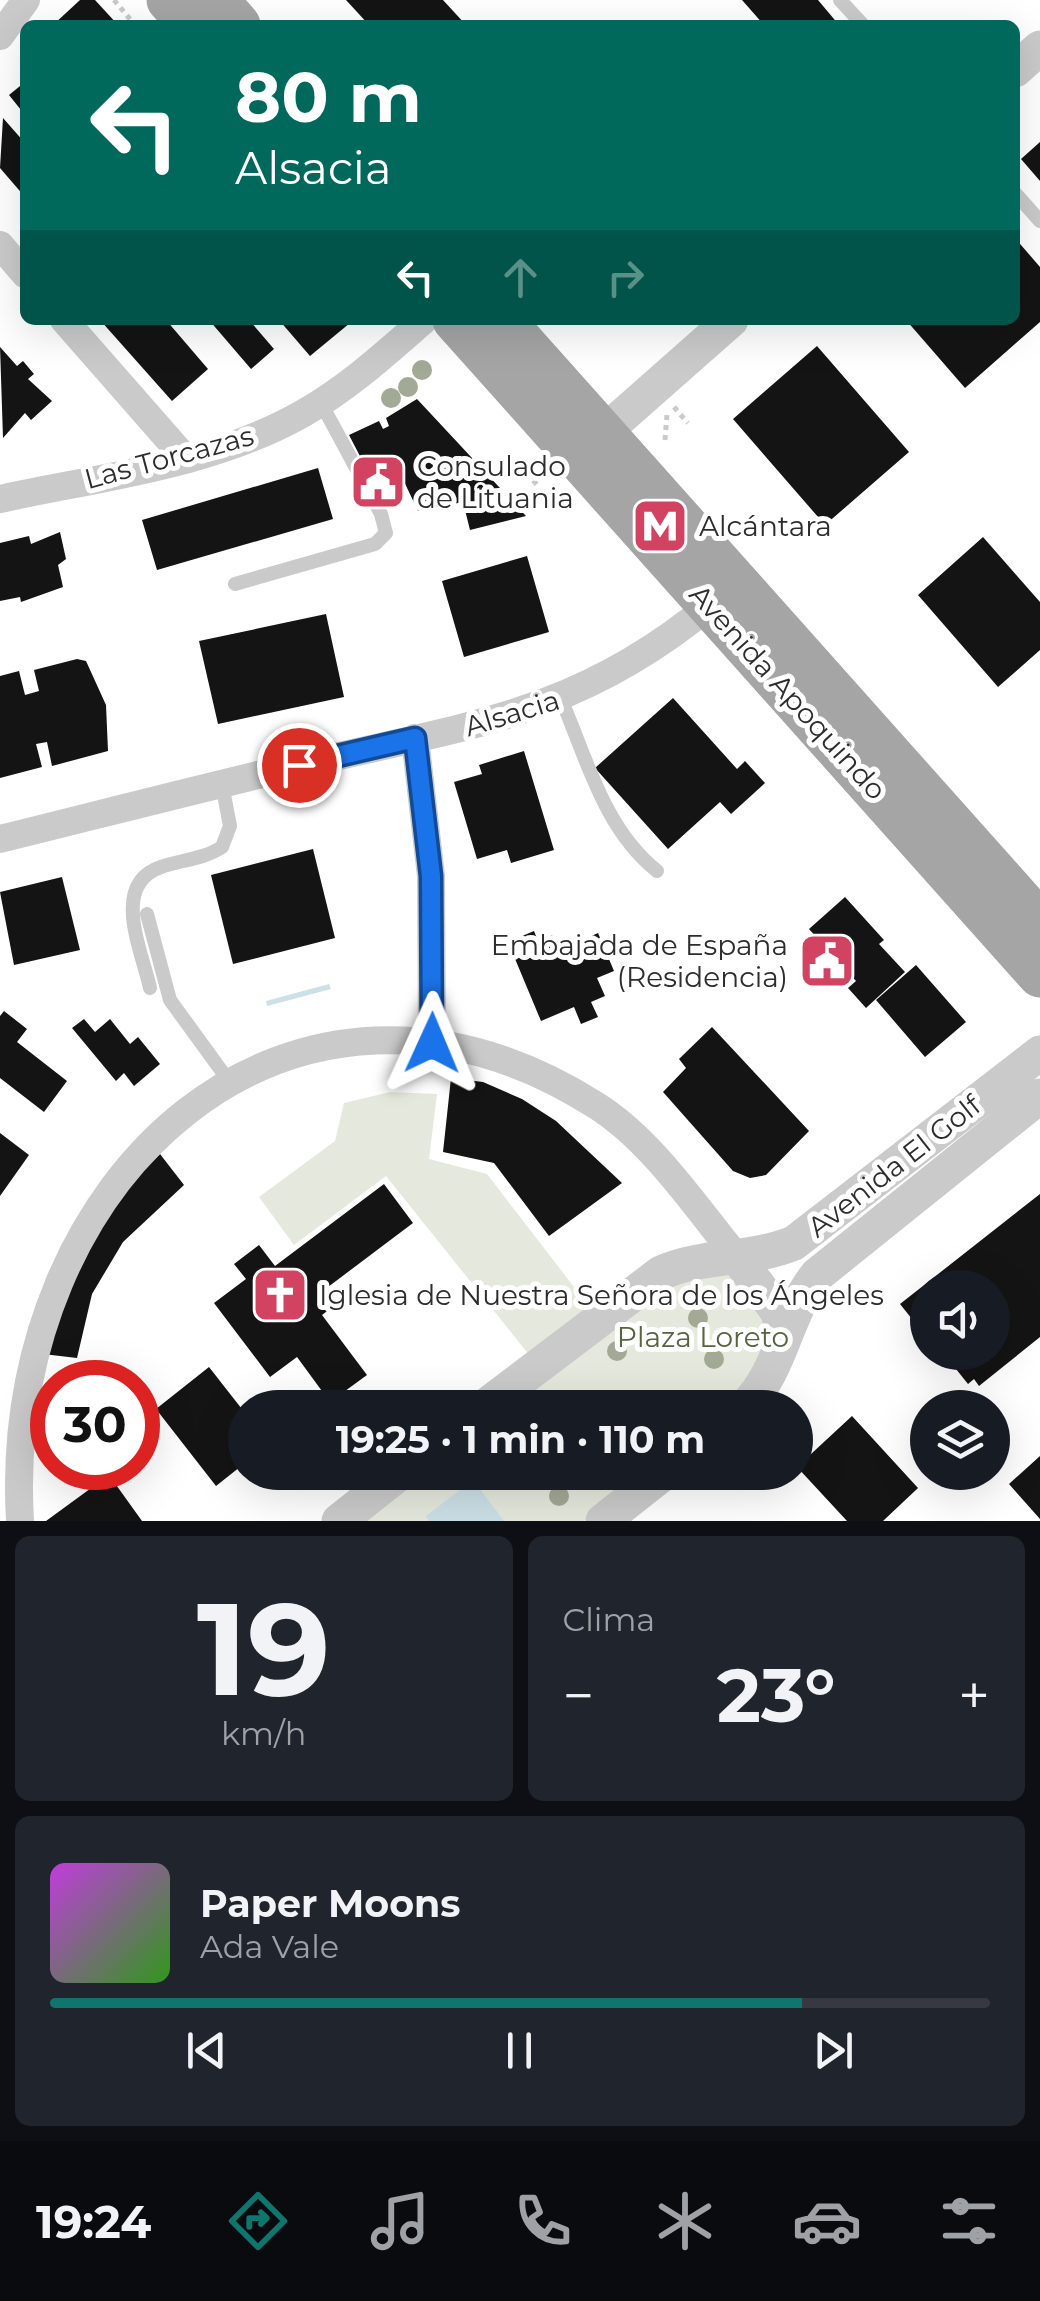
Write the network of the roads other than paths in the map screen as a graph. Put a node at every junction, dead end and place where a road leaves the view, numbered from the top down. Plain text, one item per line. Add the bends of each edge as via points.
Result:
1 (26, 0) edge
2 (169, 0) edge
3 (216, 0) edge
4 (840, 0) edge
5 (187, 20) edge
6 (234, 20) edge
7 (858, 20) edge
8 (0, 36) edge
9 (1040, 48) edge
10 (1020, 66) edge
11 (1020, 198) edge
12 (1040, 220) edge
13 (0, 245) edge
14 (20, 268) edge
15 (68, 325) edge
16 (418, 325) edge
17 (459, 325) edge
18 (506, 325) edge
19 (725, 325) edge
20 (321, 403) junction
21 (603, 433) junction
22 (186, 458) junction
23 (0, 499) edge
24 (235, 584) dead end
25 (710, 604) junction
26 (562, 699) junction
27 (415, 738) junction
28 (222, 784) junction
29 (0, 838) edge
30 (656, 871) dead end
31 (147, 914) dead end
32 (1040, 923) edge
33 (1040, 975) edge
34 (150, 988) dead end
35 (432, 1043) junction
36 (1040, 1053) edge
37 (226, 1077) junction
38 (1040, 1096) edge
39 (736, 1256) junction
40 (784, 1338) junction
41 (507, 1390) edge
42 (759, 1390) edge
43 (4, 1428) edge
44 (378, 1490) edge
45 (642, 1490) edge
46 (20, 1521) edge
47 (339, 1521) edge
48 (603, 1521) edge

1 - 8 street
2 - 5 main road
3 - 6 main road
4 - 7 lane
9 - 10 street
11 - 12 lane
13 - 14 street
15 - 22 street
16 - 20 street, Las Torcazas
17 - 25 main road, Avenida Apoquindo
18 - 21 main road, Avenida Apoquindo
19 - 21 street
20 - 22 street, Las Torcazas via 245,440
20 - 24 lane via 386,533 375,544
21 - 32 main road, Avenida Apoquindo
22 - 23 street, Las Torcazas
25 - 26 street, Alsacia via 638,660
25 - 33 main road, Avenida Apoquindo
26 - 27 street, Alsacia
26 - 30 lane via 612,820
27 - 28 street, Alsacia
27 - 35 street via 431,876
28 - 29 street, Alsacia
28 - 34 lane via 230,826 222,846 154,869 135,887 131,906
31 - 37 lane via 170,1000
35 - 37 street via 332,1044
35 - 39 street via 517,1067 601,1108
36 - 39 street, Avenida El Golf via 810,1232 776,1250
37 - 43 street via 130,1140 70,1212 20,1335
38 - 40 street, Avenida El Golf via 817,1275 796,1303
39 - 40 street via 778,1312
39 - 41 street, Avenida El Golf via 693,1261 661,1274
40 - 42 street, Avenida El Golf via 772,1375
43 - 46 street
44 - 47 street
45 - 48 street

